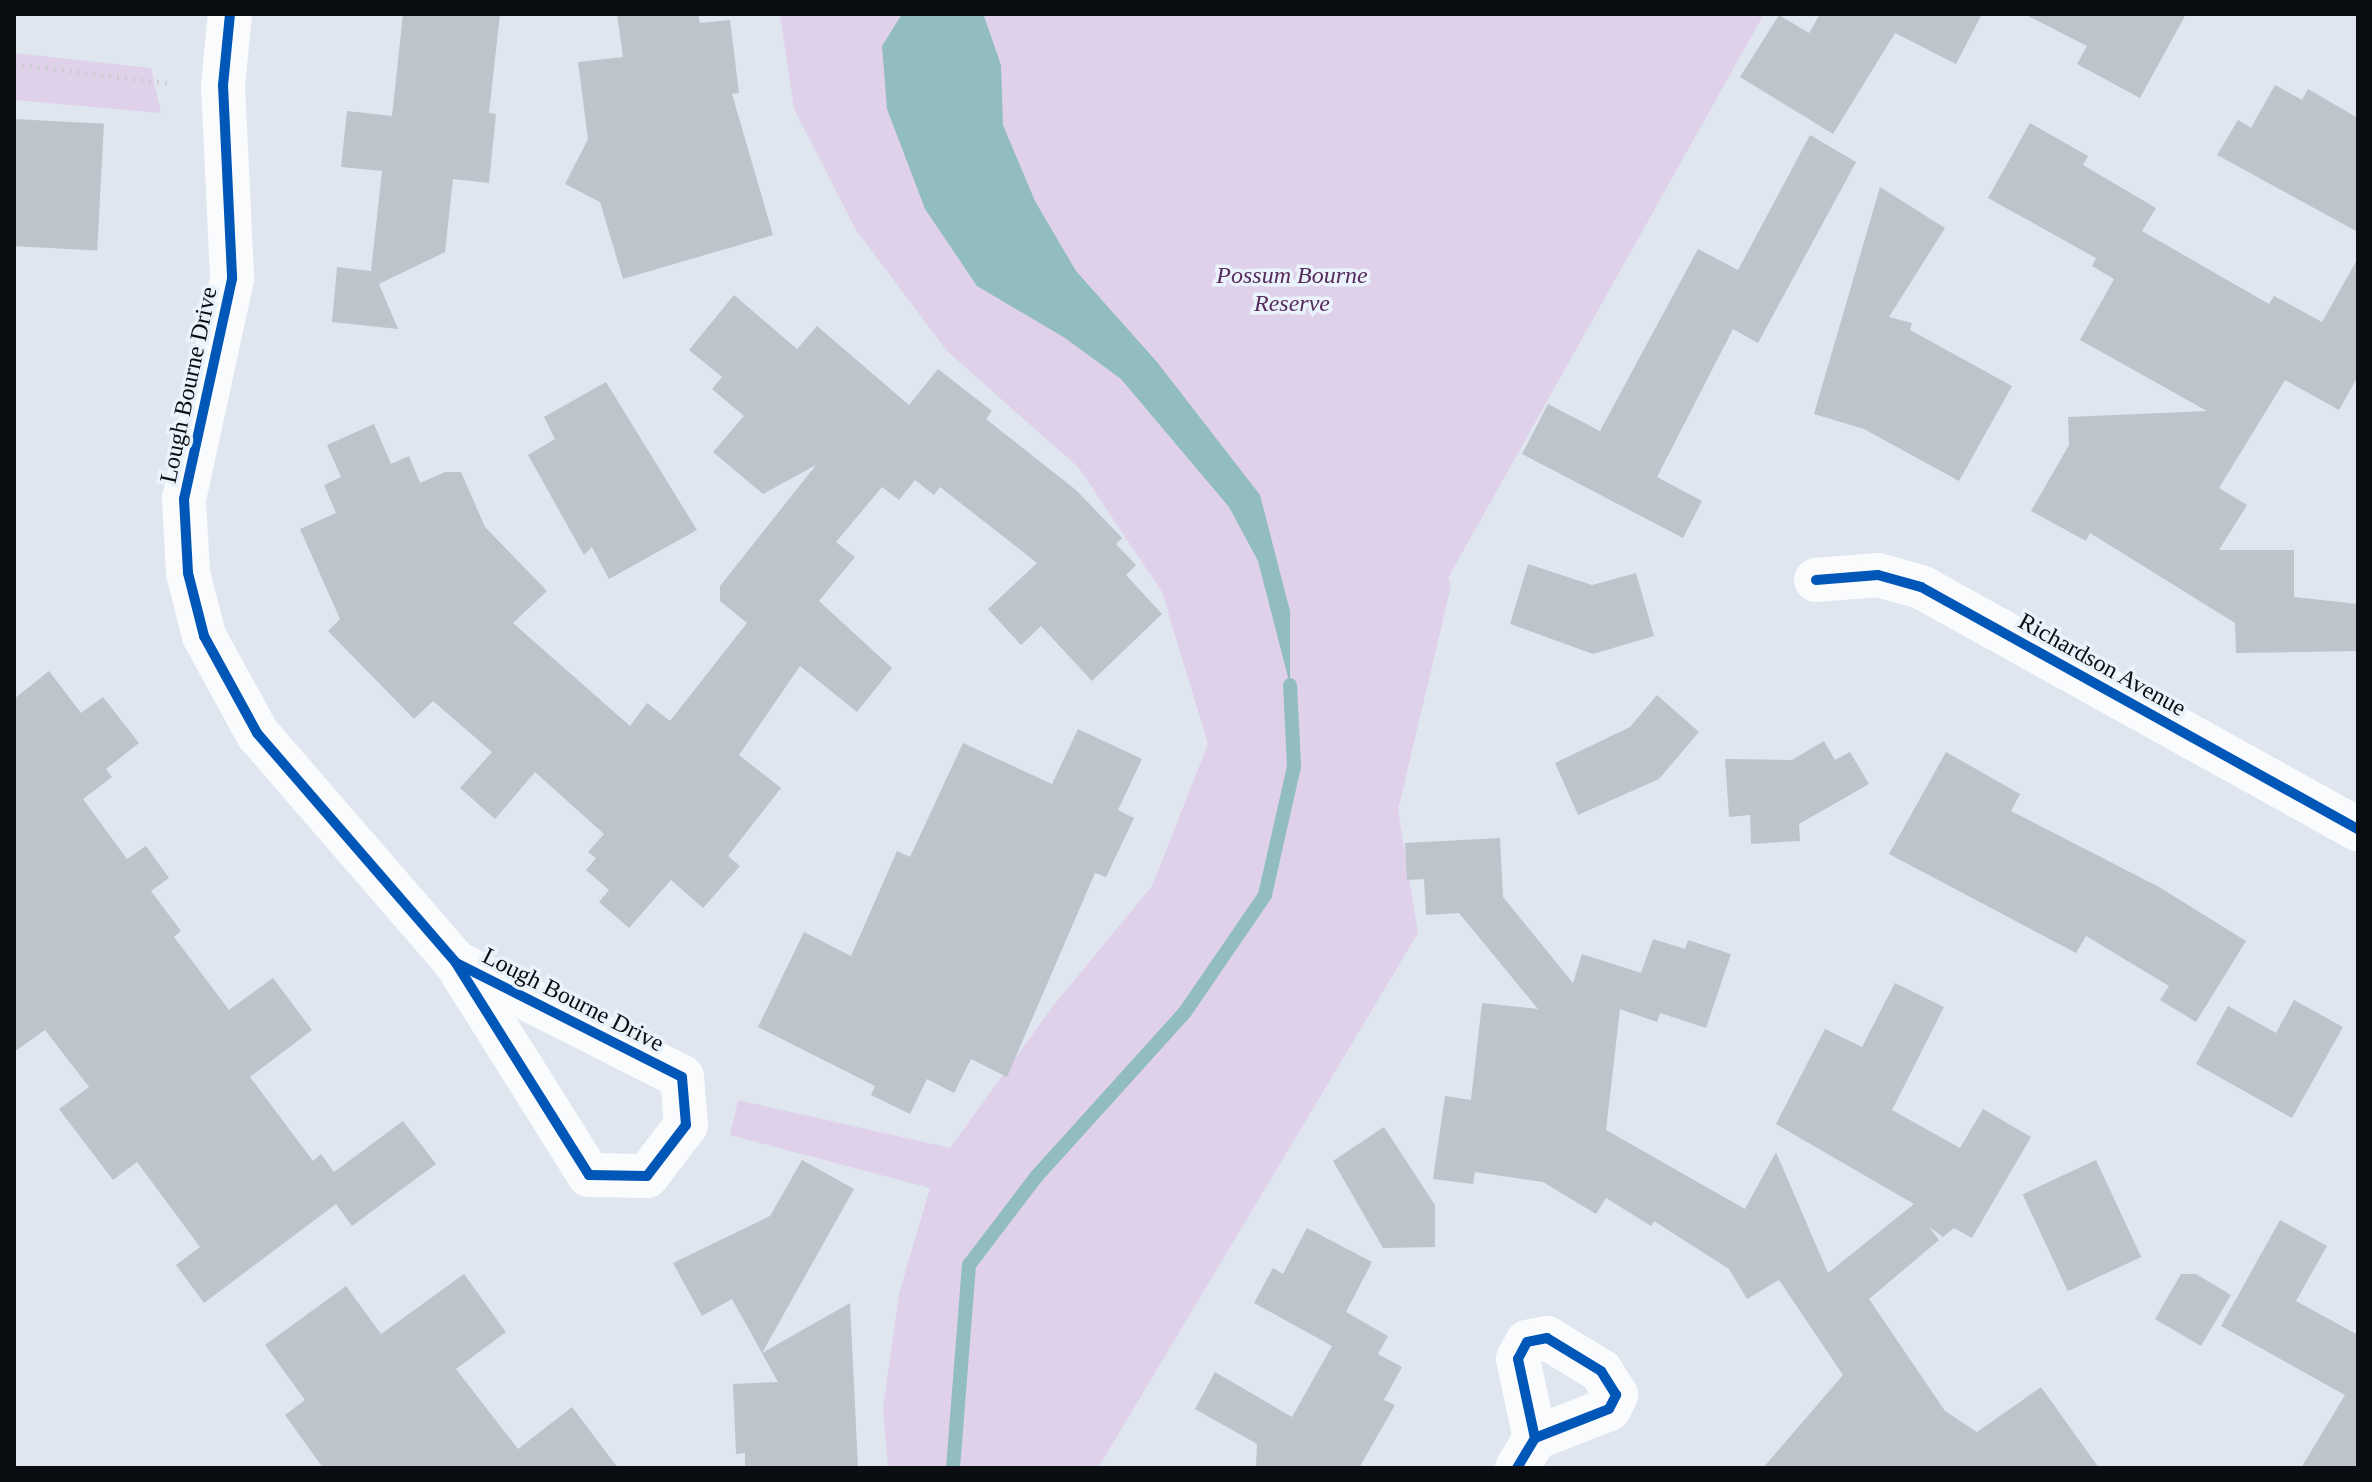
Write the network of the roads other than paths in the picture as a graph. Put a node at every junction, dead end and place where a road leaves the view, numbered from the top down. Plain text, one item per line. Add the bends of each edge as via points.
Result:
1 (230, 14) edge
2 (1816, 580) dead end
3 (2358, 829) edge
4 (456, 963) junction

1 - 4 street, Lough Bourne Drive via 223,85 232,279 184,499 188,573 204,636 257,733
2 - 3 street, Richardson Avenue via 1878,575 1921,587
4 - 4 street, Lough Bourne Drive via 682,1077 686,1125 647,1176 589,1175

